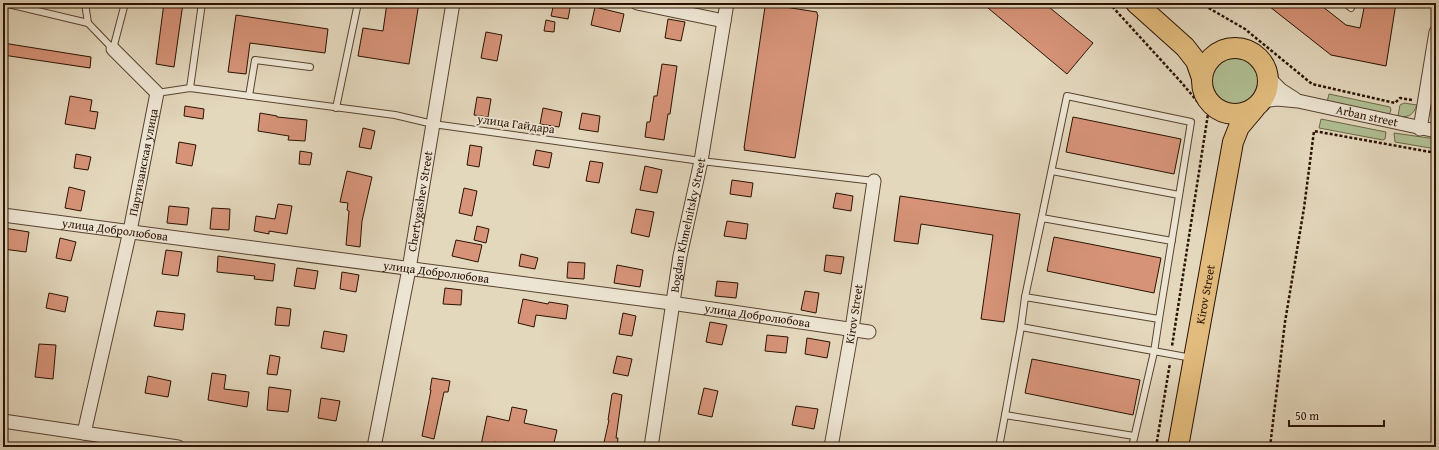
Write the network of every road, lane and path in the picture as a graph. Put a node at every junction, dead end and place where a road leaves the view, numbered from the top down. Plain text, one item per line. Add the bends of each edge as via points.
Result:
1 (4, 3) edge
2 (85, 3) edge
3 (125, 3) edge
4 (202, 3) edge
5 (358, 3) edge
6 (453, 3) edge
7 (637, 3) edge
8 (727, 3) edge
9 (1136, 3) edge
10 (1200, 3) edge
11 (1345, 3) edge
12 (1352, 3) edge
13 (724, 21) junction
14 (88, 23) junction
15 (1436, 32) edge
16 (1185, 47) junction
17 (113, 49) junction
18 (1219, 53) junction
19 (310, 67) dead end
20 (1268, 77) junction
21 (1202, 78) junction
22 (190, 88) junction
23 (157, 93) junction
24 (249, 96) junction
25 (1298, 101) junction
26 (1417, 101) dead end
27 (1259, 104) junction
28 (336, 108) junction
29 (1222, 112) junction
30 (433, 124) junction
31 (1420, 129) junction
32 (1436, 131) edge
33 (1233, 142) junction
34 (1436, 153) edge
35 (701, 161) junction
36 (1052, 171) junction
37 (874, 181) joint
38 (1179, 195) junction
39 (3, 215) edge
40 (130, 231) junction
41 (1172, 241) junction
42 (409, 269) junction
43 (1025, 297) junction
44 (673, 304) junction
45 (1159, 320) junction
46 (1021, 327) junction
47 (852, 329) junction
48 (869, 332) dead end
49 (1154, 352) junction
50 (1194, 358) junction
51 (1168, 374) dead end
52 (1005, 415) junction
53 (3, 421) edge
54 (84, 433) junction
55 (1134, 436) junction
56 (120, 443) edge
57 (178, 447) edge
58 (374, 447) edge
59 (651, 447) edge
60 (831, 447) edge
61 (999, 447) edge
62 (1132, 447) edge
63 (1156, 447) edge
64 (1178, 447) edge
65 (1270, 447) edge

1 - 14 lane
2 - 14 lane
3 - 17 lane
4 - 22 lane
5 - 28 lane
6 - 30 street, Chertygashev Street
7 - 13 street
8 - 13 street, Bogdan Khmelnitsky Street
9 - 16 main road
10 - 26 path via 1245,29 1312,84 1395,103 1400,98
11 - 12 lane via 1351,8
13 - 35 street, Bogdan Khmelnitsky Street
14 - 17 lane
15 - 31 street
16 - 18 main road
16 - 21 main road via 1196,61
17 - 23 street, Партизанская улица
18 - 20 main road via 1232,48 1246,50 1262,62
18 - 21 main road via 1206,66
19 - 24 lane via 255,60
20 - 25 street via 1281,90
20 - 27 main road via 1268,88
21 - 29 main road via 1207,98
22 - 23 lane, улица Гайдара
22 - 24 lane, улица Гайдара
23 - 40 street, Партизанская улица
24 - 28 lane, улица Гайдара
25 - 27 street, Arban street via 1277,98
25 - 31 street, Arban street
27 - 29 main road via 1242,114
27 - 33 main road via 1239,127
28 - 30 lane, улица Гайдара via 395,115
29 - 33 main road via 1230,127
30 - 35 lane, улица Гайдара
30 - 42 street, Chertygashev Street
31 - 32 street, Arban street
33 - 50 main road, Kirov Street
34 - 65 path via 1314,131 1285,322
35 - 37 lane, улица Гайдара
35 - 44 street, Bogdan Khmelnitsky Street via 680,256
36 - 38 lane
36 - 38 lane via 1068,96 1191,122
36 - 43 lane
37 - 47 street, Kirov Street
38 - 41 lane
39 - 40 street, улица Добролюбова
40 - 42 street, улица Добролюбова
40 - 54 street, Партизанская улица
41 - 43 lane via 1042,218
41 - 45 lane
42 - 44 street, улица Добролюбова
42 - 58 street, Chertygashev Street
43 - 45 lane
43 - 46 lane
44 - 47 street, улица Добролюбова
44 - 59 street, Bogdan Khmelnitsky Street
45 - 49 lane
46 - 49 lane
46 - 52 lane
47 - 48 street, улица Добролюбова
47 - 60 street, Kirov Street
49 - 50 lane
49 - 55 lane
50 - 64 main road, Kirov Street
51 - 63 path
52 - 55 lane
52 - 61 lane
53 - 54 street
54 - 56 street
55 - 62 lane
56 - 57 street

